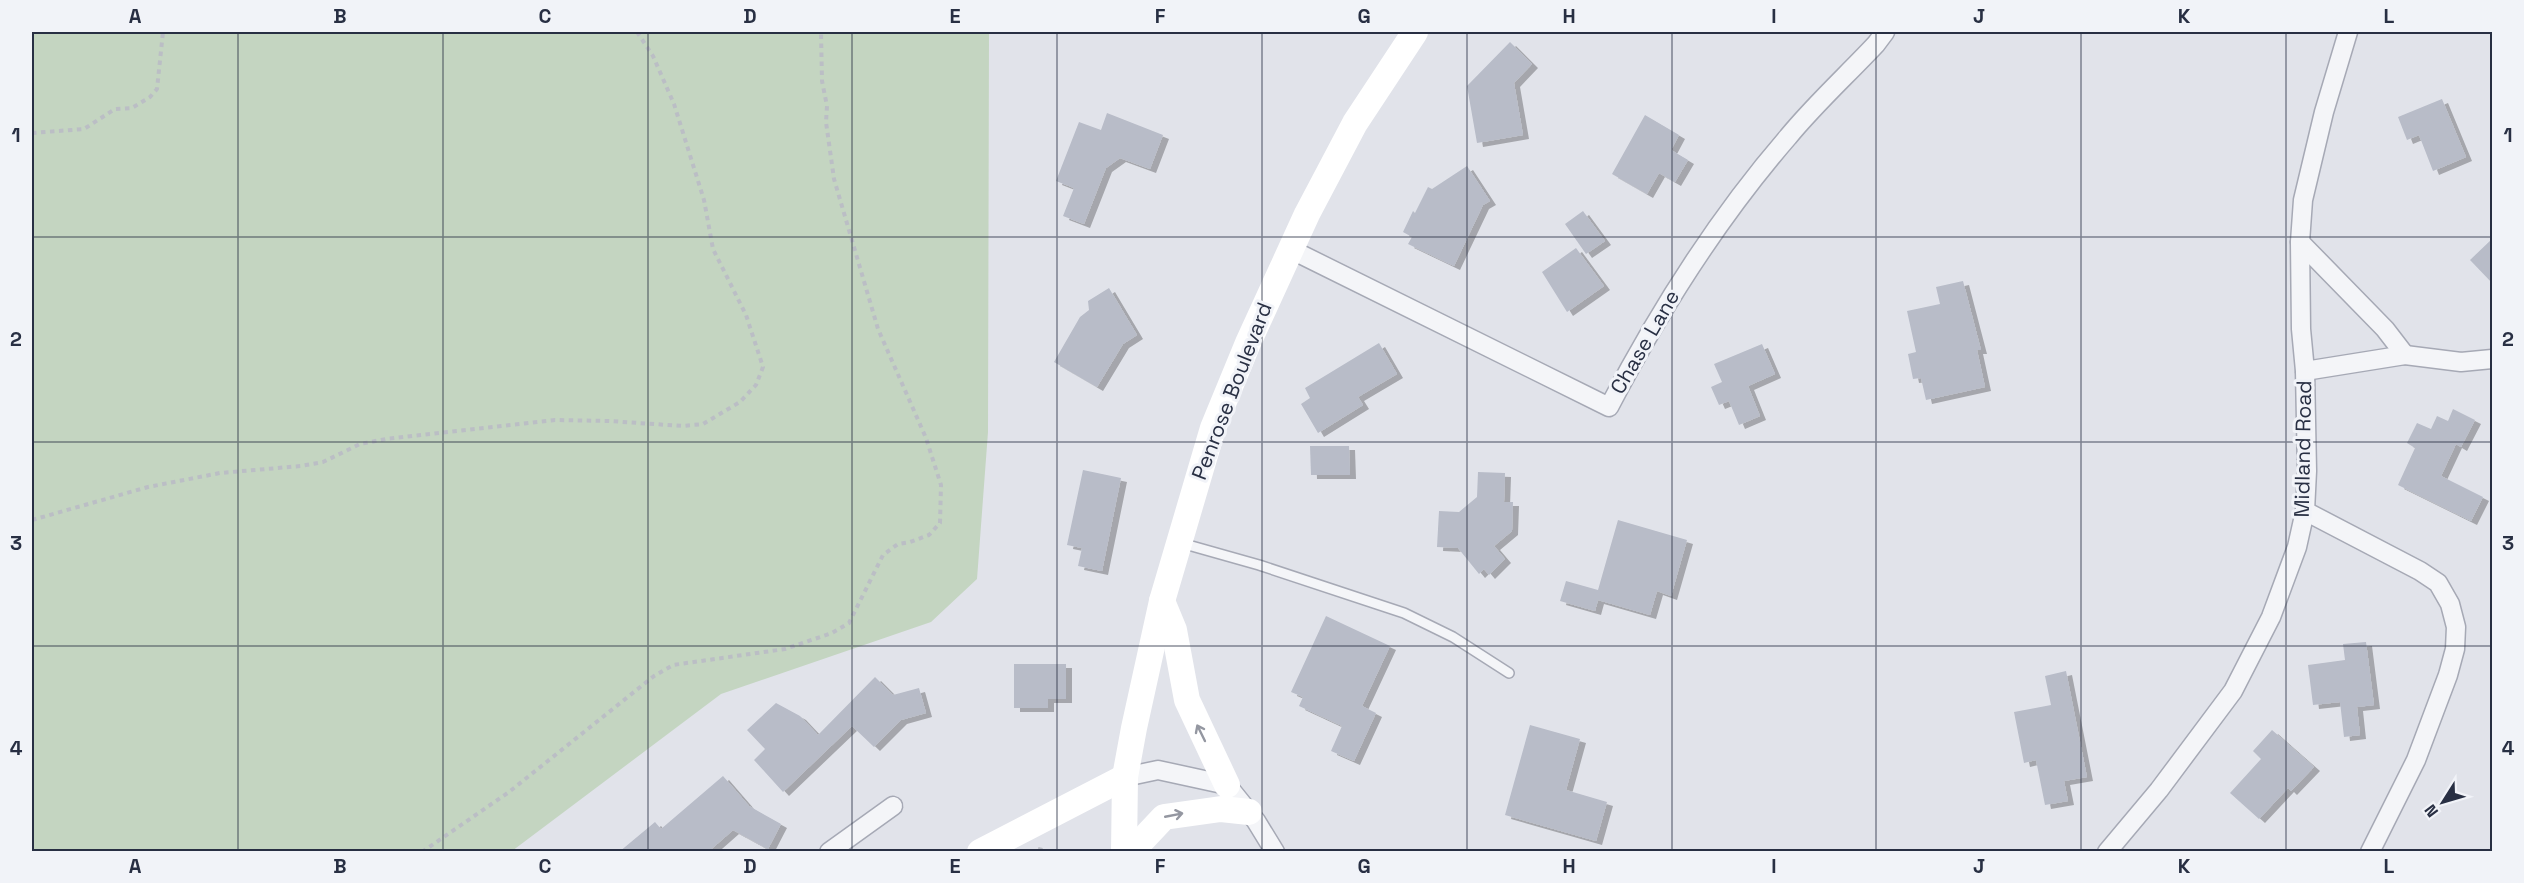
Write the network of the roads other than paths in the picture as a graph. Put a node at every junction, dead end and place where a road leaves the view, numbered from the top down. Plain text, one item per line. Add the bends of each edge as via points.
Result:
1 (1415, 32) edge
2 (1885, 32) edge
3 (2348, 32) edge
4 (2300, 242) junction
5 (1290, 249) junction
6 (2405, 355) junction
7 (2493, 359) edge
8 (2305, 370) junction
9 (2305, 511) junction
10 (1178, 542) junction
11 (1162, 601) junction
12 (1509, 673) dead end
13 (1125, 777) junction
14 (1227, 785) junction
15 (893, 806) dead end
16 (1249, 812) junction
17 (830, 852) edge
18 (980, 852) edge
19 (1124, 852) edge
20 (1131, 852) edge
21 (1275, 852) edge
22 (2107, 852) edge
23 (2370, 852) edge

1 - 5 street, Penrose Boulevard via 1355,123
2 - 5 street, Chase Lane via 1788,137 1712,237 1667,300 1609,407
3 - 4 street, Midland Road via 2310,163
4 - 6 street via 2385,328
4 - 8 street, Midland Road
5 - 10 street, Penrose Boulevard via 1213,428
6 - 7 street via 2461,362
6 - 8 street
8 - 9 street, Midland Road
9 - 22 street, Midland Road via 2297,547 2271,617 2233,691
9 - 23 street via 2438,583 2450,604 2456,627 2448,675 2416,760
10 - 11 street, Penrose Boulevard
10 - 12 lane via 1404,613 1453,637
11 - 13 street, Penrose Boulevard
14 -> 11 street via 1186,700 1174,630
13 - 14 street via 1158,770
13 - 18 street
13 - 19 street, Penrose Boulevard
14 - 16 street
15 - 17 street
20 -> 16 street via 1164,817 1221,808
16 - 21 street

